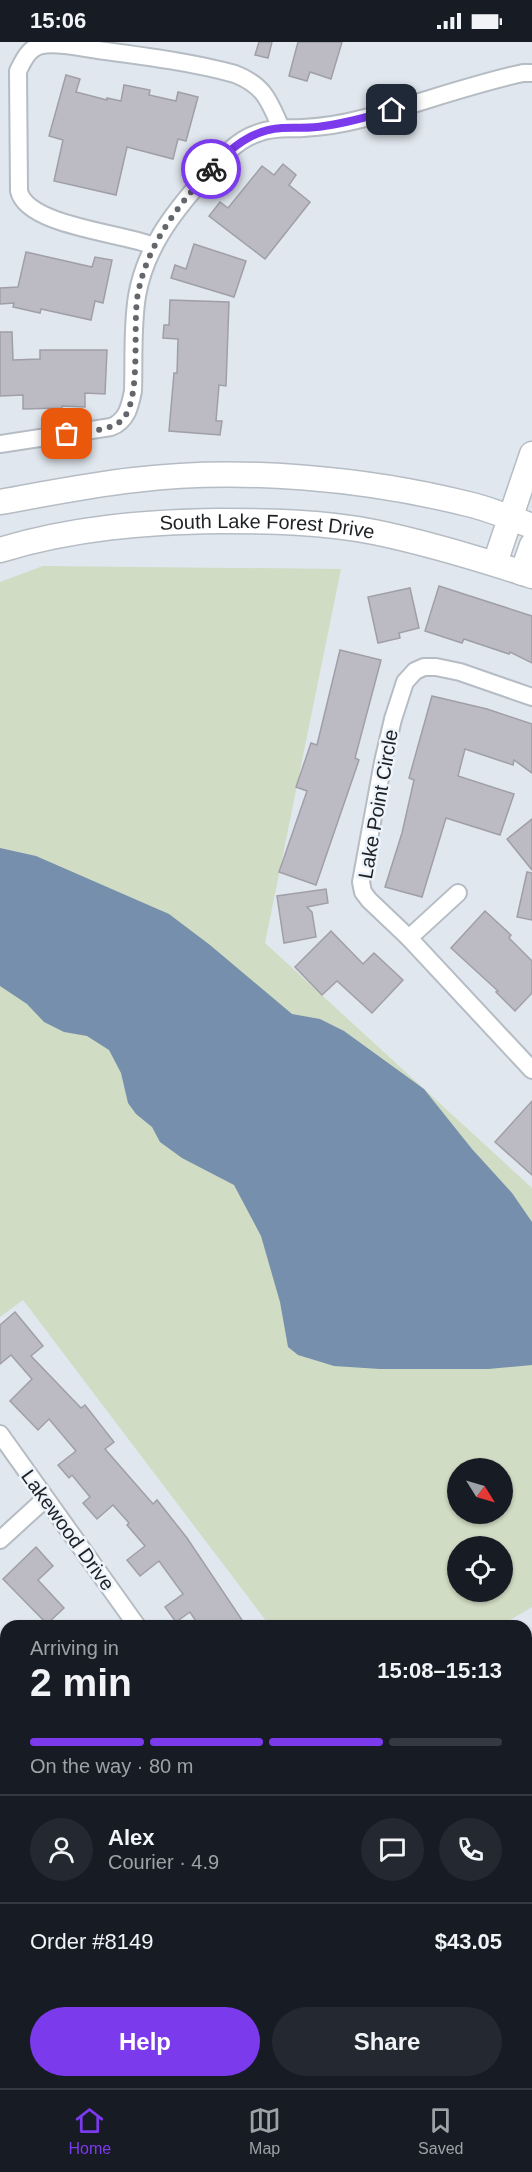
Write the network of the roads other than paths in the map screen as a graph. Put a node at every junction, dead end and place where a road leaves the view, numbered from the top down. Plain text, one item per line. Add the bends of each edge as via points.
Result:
1 (532, 73) edge
2 (281, 128) junction
3 (154, 246) junction
4 (0, 444) edge
5 (532, 454) edge
6 (0, 502) edge
7 (521, 522) edge
8 (532, 546) edge
9 (0, 550) edge
10 (495, 563) junction
11 (527, 575) edge
12 (532, 698) edge
13 (458, 893) dead end
14 (409, 938) junction
15 (532, 1070) edge
16 (0, 1434) edge
17 (45, 1499) junction
18 (0, 1540) edge
19 (133, 1620) edge

1 - 2 street via 490,80 323,127
2 - 3 street via 248,137 228,151 178,207
2 - 3 street via 261,89 235,74 71,46 41,45 32,50 18,71 21,198 41,214 68,224
3 - 4 street via 137,296 133,391 123,420 111,427
5 - 7 main road
6 - 7 main road via 136,479 301,477 468,504
7 - 10 main road
8 - 11 main road
9 - 10 main road, South Lake Forest Drive via 72,532 122,525 268,521 372,532
10 - 11 main road, South Lake Forest Drive
12 - 14 street, Lake Point Circle via 482,678 436,667 424,667 405,682 383,762 362,882 369,900
13 - 14 street
14 - 15 street, Lake Point Circle
16 - 17 street, Lakewood Drive
17 - 18 street
17 - 19 street, Lakewood Drive

